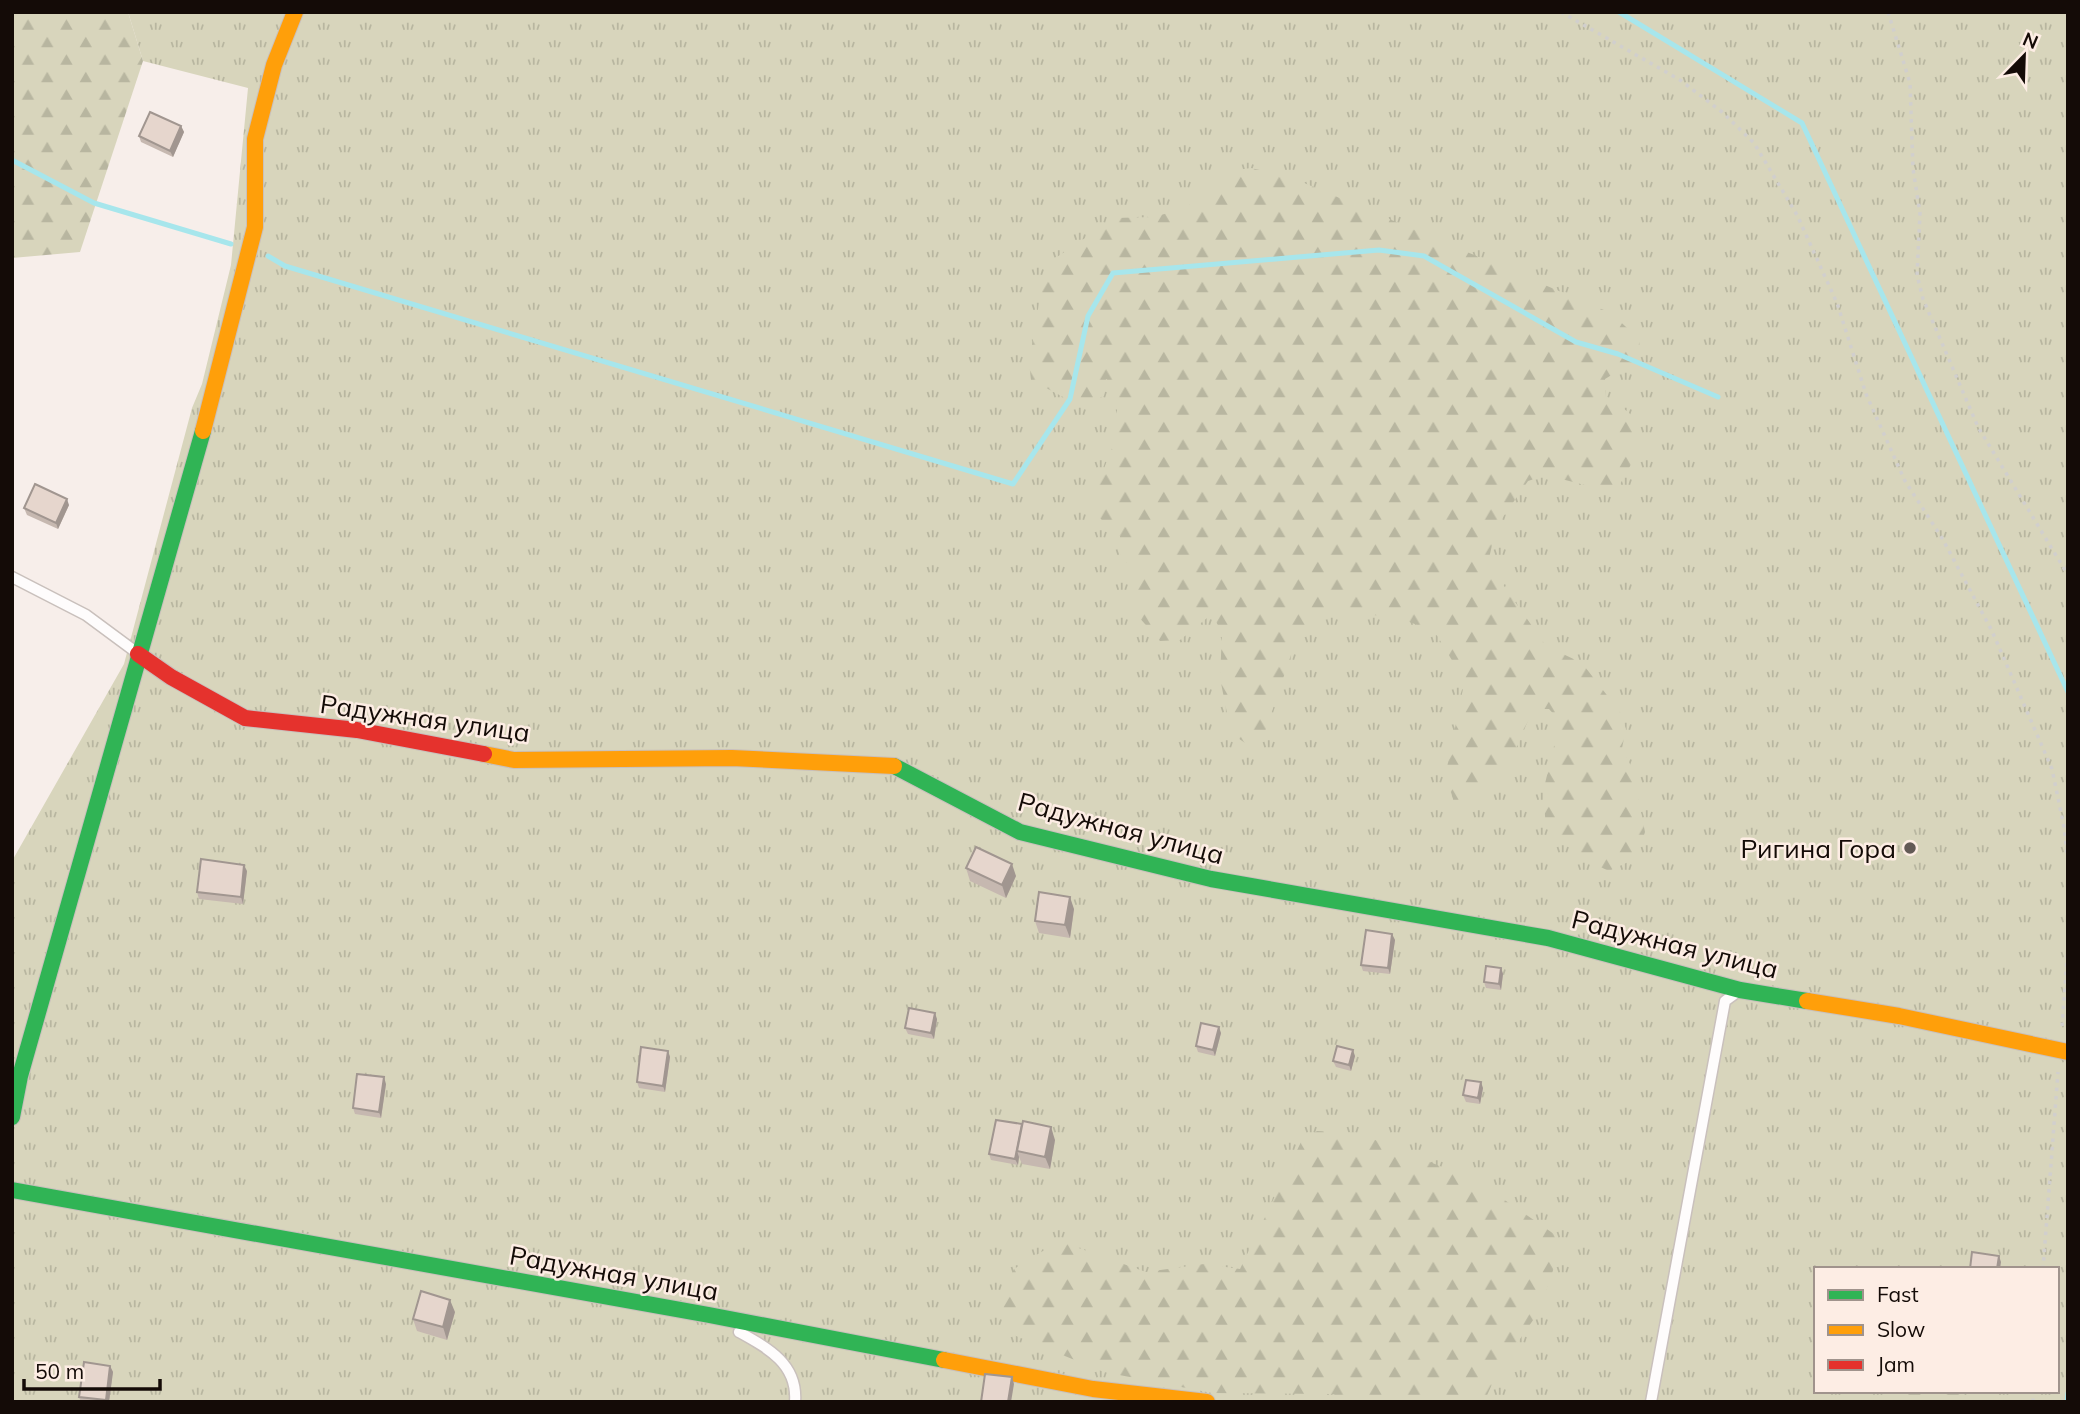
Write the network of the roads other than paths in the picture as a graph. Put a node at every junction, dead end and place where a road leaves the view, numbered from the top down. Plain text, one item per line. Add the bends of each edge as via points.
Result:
1 (295, 12) edge
2 (12, 577) edge
3 (138, 654) junction
4 (1740, 990) junction
5 (2064, 1052) edge
6 (12, 1117) edge
7 (12, 1190) edge
8 (709, 1315) junction
9 (795, 1402) edge
10 (1208, 1402) edge
11 (1651, 1402) edge

1 - 3 street via 274,65 255,139 255,227 211,404
2 - 3 lane via 86,615
3 - 4 street, Радужная улица via 244,718 357,730 513,760 732,758 893,765 1020,832 1211,879 1548,938
3 - 6 street
4 - 5 street, Радужная улица via 1899,1016
4 - 11 lane via 1725,1001
7 - 8 street, Радужная улица
8 - 9 lane via 776,1353 796,1386
8 - 10 street, Радужная улица via 1093,1390

